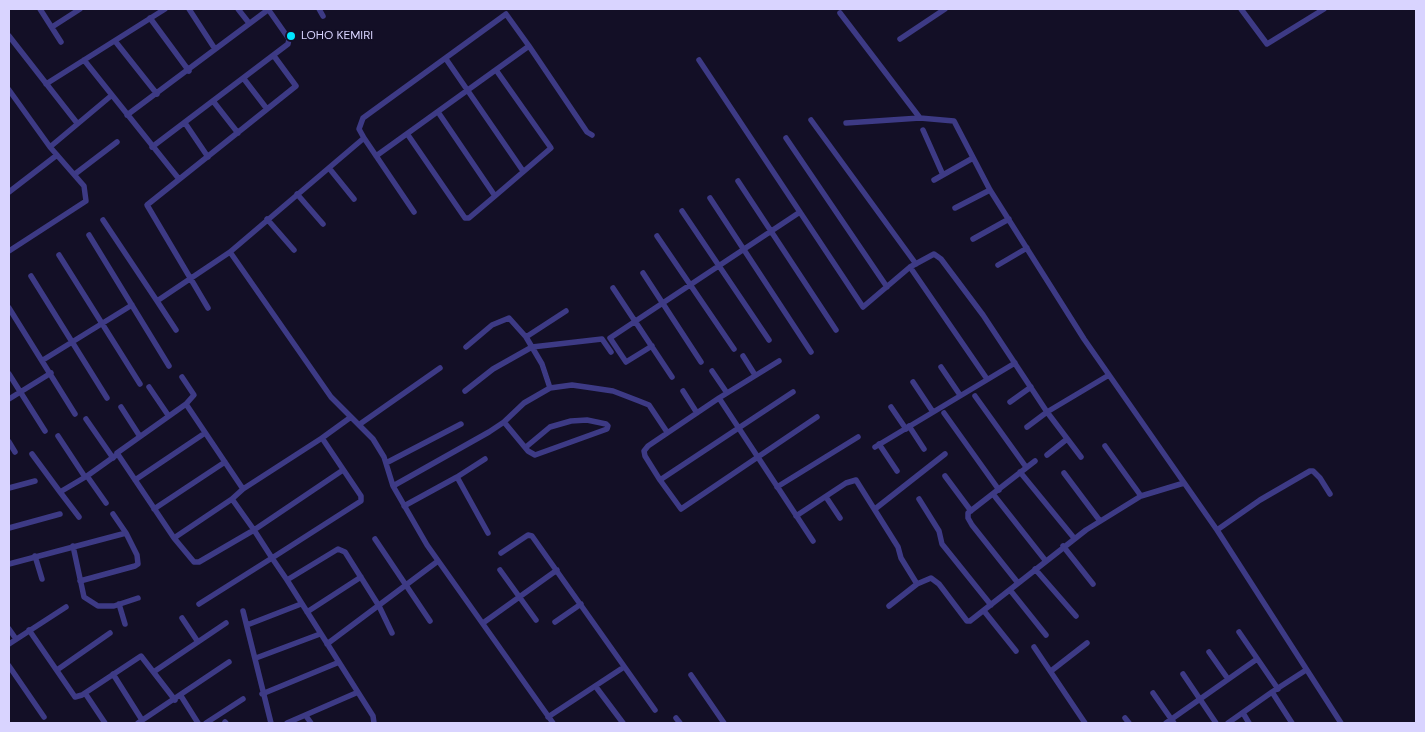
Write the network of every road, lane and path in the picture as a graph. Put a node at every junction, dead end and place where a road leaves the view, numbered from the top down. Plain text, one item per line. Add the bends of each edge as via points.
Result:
1 (40, 9) edge
2 (80, 9) edge
3 (165, 9) edge
4 (189, 9) edge
5 (238, 9) edge
6 (268, 9) edge
7 (318, 9) edge
8 (945, 9) edge
9 (1241, 9) edge
10 (1324, 9) edge
11 (505, 11) edge
12 (840, 13) dead end
13 (323, 16) dead end
14 (150, 18) junction
15 (249, 23) junction
16 (52, 27) junction
17 (9, 36) edge
18 (900, 39) dead end
19 (115, 41) junction
20 (62, 42) dead end
21 (529, 46) junction
22 (216, 49) junction
23 (274, 56) junction
24 (446, 59) junction
25 (84, 60) junction
26 (699, 60) dead end
27 (496, 70) junction
28 (189, 71) junction
29 (244, 79) junction
30 (46, 84) junction
31 (9, 90) edge
32 (467, 91) junction
33 (157, 94) junction
34 (112, 95) junction
35 (213, 101) junction
36 (267, 109) junction
37 (438, 112) junction
38 (127, 115) junction
39 (920, 118) junction
40 (811, 120) dead end
41 (76, 123) junction
42 (185, 123) junction
43 (846, 123) dead end
44 (923, 130) dead end
45 (238, 133) junction
46 (408, 135) junction
47 (592, 135) dead end
48 (364, 138) junction
49 (786, 138) dead end
50 (117, 142) dead end
51 (50, 146) junction
52 (152, 147) junction
53 (57, 156) junction
54 (376, 156) junction
55 (208, 157) junction
56 (973, 158) junction
57 (328, 168) junction
58 (523, 171) junction
59 (74, 174) junction
60 (943, 175) junction
61 (179, 179) junction
62 (934, 180) dead end
63 (738, 181) dead end
64 (990, 190) junction
65 (9, 192) edge
66 (297, 194) junction
67 (495, 196) junction
68 (354, 198) dead end
69 (710, 198) dead end
70 (955, 208) dead end
71 (682, 211) dead end
72 (414, 212) dead end
73 (800, 212) junction
74 (267, 219) junction
75 (1009, 219) junction
76 (103, 220) dead end
77 (323, 224) dead end
78 (771, 231) junction
79 (89, 236) dead end
80 (657, 236) dead end
81 (973, 239) dead end
82 (1027, 248) junction
83 (743, 249) junction
84 (294, 250) dead end
85 (9, 251) edge
86 (230, 252) junction
87 (59, 255) dead end
88 (719, 265) junction
89 (998, 265) dead end
90 (913, 266) junction
91 (643, 273) dead end
92 (31, 276) dead end
93 (189, 279) junction
94 (690, 284) junction
95 (887, 286) junction
96 (613, 288) dead end
97 (157, 301) junction
98 (662, 303) junction
99 (132, 306) junction
100 (9, 308) edge
101 (208, 308) dead end
102 (566, 311) dead end
103 (635, 321) junction
104 (103, 322) junction
105 (176, 330) dead end
106 (836, 330) dead end
107 (526, 337) junction
108 (72, 340) junction
109 (769, 340) dead end
110 (652, 346) junction
111 (466, 347) dead end
112 (532, 347) junction
113 (734, 349) dead end
114 (611, 352) dead end
115 (811, 352) dead end
116 (743, 356) dead end
117 (43, 360) junction
118 (779, 361) dead end
119 (701, 362) dead end
120 (1015, 363) junction
121 (169, 366) dead end
122 (941, 367) dead end
123 (440, 368) dead end
124 (712, 371) dead end
125 (50, 373) junction
126 (9, 374) edge
127 (755, 375) junction
128 (1109, 375) junction
129 (182, 377) dead end
130 (672, 377) dead end
131 (987, 379) junction
132 (913, 382) dead end
133 (140, 384) dead end
134 (149, 387) dead end
135 (1031, 387) junction
136 (550, 388) junction
137 (465, 391) dead end
138 (683, 391) dead end
139 (20, 392) junction
140 (793, 392) dead end
141 (726, 393) junction
142 (960, 396) junction
143 (975, 396) dead end
144 (107, 398) dead end
145 (719, 398) junction
146 (9, 399) edge
147 (1010, 402) dead end
148 (186, 404) junction
149 (121, 407) dead end
150 (891, 407) dead end
151 (696, 412) junction
152 (933, 412) junction
153 (1047, 412) junction
154 (944, 413) dead end
155 (75, 414) dead end
156 (168, 415) junction
157 (351, 417) junction
158 (817, 417) dead end
159 (86, 418) dead end
160 (504, 422) junction
161 (360, 424) junction
162 (461, 424) dead end
163 (1027, 427) dead end
164 (738, 428) junction
165 (907, 428) junction
166 (45, 431) dead end
167 (668, 432) junction
168 (205, 433) junction
169 (139, 435) junction
170 (58, 436) dead end
171 (858, 436) dead end
172 (322, 438) junction
173 (1068, 439) junction
174 (9, 442) edge
175 (1105, 446) dead end
176 (526, 447) junction
177 (924, 449) dead end
178 (15, 452) dead end
179 (32, 454) dead end
180 (945, 454) dead end
181 (1047, 455) dead end
182 (115, 456) junction
183 (757, 456) junction
184 (1081, 457) dead end
185 (485, 458) dead end
186 (1035, 460) dead end
187 (225, 462) junction
188 (386, 463) junction
189 (1026, 467) junction
190 (343, 470) junction
191 (897, 471) dead end
192 (1020, 472) junction
193 (1064, 473) dead end
194 (86, 476) junction
195 (945, 476) dead end
196 (457, 477) junction
197 (134, 480) junction
198 (660, 480) junction
199 (35, 481) dead end
200 (1184, 483) junction
201 (393, 486) junction
202 (777, 487) junction
203 (9, 488) edge
204 (243, 489) junction
205 (999, 490) junction
206 (60, 492) junction
207 (993, 494) junction
208 (1330, 494) dead end
209 (1140, 496) junction
210 (826, 497) junction
211 (232, 499) junction
212 (919, 499) dead end
213 (106, 504) dead end
214 (404, 506) junction
215 (154, 509) junction
216 (875, 509) junction
217 (971, 511) junction
218 (60, 514) dead end
219 (113, 514) dead end
220 (796, 516) junction
221 (79, 517) dead end
222 (840, 518) dead end
223 (1100, 521) junction
224 (9, 528) edge
225 (254, 530) junction
226 (1217, 530) junction
227 (488, 532) dead end
228 (126, 533) junction
229 (174, 538) junction
230 (1074, 538) junction
231 (375, 539) dead end
232 (812, 540) dead end
233 (73, 546) junction
234 (1063, 546) junction
235 (501, 553) dead end
236 (35, 556) junction
237 (272, 558) junction
238 (1045, 560) junction
239 (438, 561) junction
240 (9, 564) edge
241 (1034, 569) junction
242 (500, 570) dead end
243 (557, 570) junction
244 (361, 576) junction
245 (42, 579) dead end
246 (287, 580) junction
247 (80, 581) junction
248 (1018, 582) junction
249 (917, 584) junction
250 (1092, 584) dead end
251 (407, 585) junction
252 (1010, 590) junction
253 (519, 597) junction
254 (138, 598) dead end
255 (119, 604) junction
256 (199, 604) dead end
257 (301, 604) junction
258 (581, 604) junction
259 (379, 606) junction
260 (889, 606) dead end
261 (991, 606) junction
262 (66, 607) dead end
263 (243, 611) dead end
264 (984, 611) junction
265 (307, 612) junction
266 (1076, 616) dead end
267 (182, 618) dead end
268 (536, 620) dead end
269 (430, 621) dead end
270 (226, 622) dead end
271 (555, 622) dead end
272 (125, 624) dead end
273 (483, 624) junction
274 (247, 625) junction
275 (9, 629) edge
276 (29, 630) junction
277 (1239, 632) dead end
278 (110, 633) dead end
279 (392, 633) dead end
280 (320, 634) junction
281 (1046, 635) dead end
282 (16, 639) junction
283 (198, 642) junction
284 (1087, 642) dead end
285 (9, 644) edge
286 (327, 644) junction
287 (1034, 647) dead end
288 (1016, 651) dead end
289 (1209, 652) dead end
290 (256, 658) junction
291 (1257, 659) junction
292 (229, 662) dead end
293 (337, 663) junction
294 (9, 666) edge
295 (624, 667) junction
296 (57, 670) junction
297 (1306, 670) junction
298 (155, 671) junction
299 (1051, 671) junction
300 (113, 674) junction
301 (1183, 674) dead end
302 (691, 676) dead end
303 (1228, 679) junction
304 (596, 687) junction
305 (1275, 691) junction
306 (85, 693) junction
307 (356, 693) junction
308 (1154, 693) dead end
309 (262, 694) junction
310 (181, 696) junction
311 (242, 698) dead end
312 (1200, 699) junction
313 (175, 700) junction
314 (655, 710) dead end
315 (1243, 713) junction
316 (306, 716) junction
317 (44, 717) dead end
318 (548, 717) junction
319 (140, 722) edge
320 (1171, 722) edge
321 (1339, 722) edge
322 (105, 723) edge
323 (198, 723) edge
324 (206, 723) edge
325 (271, 723) edge
326 (287, 723) edge
327 (311, 723) edge
328 (374, 723) edge
329 (553, 723) edge
330 (624, 723) edge
331 (724, 723) edge
332 (1085, 723) edge
333 (1216, 723) edge
334 (1228, 723) edge
335 (1249, 723) edge
336 (1292, 723) edge

1 - 16 street
2 - 16 street
3 - 14 street
4 - 22 street
5 - 15 street
6 - 15 street
6 - 23 street via 289,39
7 - 13 street
8 - 18 street
9 - 10 street via 1267,44
11 - 21 street
11 - 24 street
12 - 39 street
14 - 19 street
14 - 28 street
15 - 22 street
16 - 20 street
17 - 30 street
19 - 25 street
19 - 33 street
21 - 27 street
21 - 47 street
22 - 28 street
23 - 29 street
23 - 36 street via 296,86
24 - 32 street
24 - 48 street via 364,118 359,129
25 - 30 street
25 - 34 street
26 - 73 street
27 - 32 street
27 - 58 street via 551,146
28 - 33 street
29 - 35 street
29 - 36 street
30 - 41 street
31 - 51 street
32 - 37 street
32 - 58 street
33 - 38 street
34 - 38 street
34 - 41 street
35 - 42 street
35 - 45 street
36 - 45 street
37 - 46 street
37 - 67 street
38 - 52 street
39 - 43 street
39 - 56 street via 954,121
40 - 90 street
41 - 51 street
42 - 52 street
42 - 55 street
44 - 60 street
45 - 55 street
46 - 54 street
46 - 67 street via 465,218
48 - 54 street
48 - 57 street
49 - 95 street
50 - 59 street
51 - 53 street
52 - 61 street
53 - 59 street
53 - 65 street
54 - 72 street
55 - 61 street
56 - 60 street
56 - 64 street
57 - 66 street
57 - 68 street
58 - 67 street
59 - 85 street via 86,190 86,200
60 - 62 street
61 - 93 street via 147,206
63 - 78 street
64 - 70 street
64 - 75 street
66 - 74 street
66 - 77 street
69 - 83 street
71 - 88 street
73 - 78 street
73 - 95 street via 863,307
74 - 84 street
74 - 86 street
75 - 81 street
75 - 82 street
76 - 97 street
78 - 83 street
78 - 106 street
79 - 99 street
80 - 94 street
82 - 89 street
82 - 128 street
83 - 88 street
83 - 115 street
86 - 93 street
86 - 157 street via 322,386
87 - 104 street
88 - 94 street
88 - 109 street
90 - 95 street
90 - 120 street via 934,254 941,259
90 - 131 street
91 - 98 street
92 - 108 street
93 - 97 street
93 - 101 street
94 - 98 street
94 - 113 street
96 - 103 street
97 - 105 street
98 - 103 street
98 - 119 street
99 - 104 street
99 - 121 street
100 - 117 street
102 - 107 street
103 - 110 street
103 - 110 street via 610,338 626,362
104 - 108 street
104 - 133 street
107 - 111 street via 509,318 492,326
107 - 112 street
108 - 117 street
108 - 144 street
110 - 130 street
112 - 114 street via 602,338
112 - 136 street
112 - 137 street via 493,369
116 - 127 street
117 - 125 street
118 - 127 street
120 - 131 street
120 - 135 street
122 - 142 street
123 - 161 street
124 - 141 street
125 - 139 street
125 - 155 street
126 - 139 street
127 - 141 street
128 - 153 street
128 - 200 street
129 - 148 street via 194,395
131 - 142 street
132 - 152 street
134 - 156 street
135 - 147 street
135 - 153 street
136 - 160 street via 524,403
136 - 167 street via 586,387 640,400 649,405
138 - 151 street
139 - 146 street
139 - 166 street
140 - 164 street
141 - 145 street
142 - 152 street
143 - 189 street
145 - 151 street
145 - 164 street
148 - 156 street
148 - 168 street
149 - 169 street
150 - 165 street
151 - 167 street
152 - 165 street
153 - 163 street
153 - 173 street
154 - 205 street
156 - 169 street
157 - 161 street
157 - 172 street
158 - 183 street
159 - 182 street
160 - 176 street
160 - 201 street
161 - 188 street via 374,439
162 - 188 street
164 - 183 street
164 - 198 street
165 - 177 street
165 - 191 street via 877,446
167 - 198 street via 644,451
168 - 187 street
168 - 197 street
169 - 182 street via 118,450
170 - 194 street
171 - 202 street
172 - 190 street
172 - 204 street
173 - 181 street
173 - 184 street
174 - 178 street
175 - 209 street
176 - 176 street via 550,427 571,421 587,420 608,426 608,429 535,455
179 - 206 street
180 - 216 street
182 - 194 street
182 - 197 street
183 - 198 street via 681,508
183 - 202 street
185 - 196 street
186 - 189 street
187 - 204 street
187 - 215 street
188 - 201 street
189 - 192 street
190 - 225 street
190 - 237 street via 361,496 360,501
192 - 205 street
192 - 230 street
193 - 223 street
194 - 206 street
194 - 213 street
195 - 217 street
196 - 214 street
196 - 227 street
197 - 215 street
199 - 203 street
200 - 209 street
200 - 226 street
201 - 214 street
202 - 220 street
204 - 211 street
205 - 207 street
206 - 221 street
207 - 217 street
207 - 238 street
208 - 226 street via 1310,471
209 - 223 street
210 - 216 street via 856,480
210 - 220 street
210 - 222 street
211 - 225 street
211 - 229 street
212 - 261 street via 939,531 942,544
214 - 239 street
215 - 229 street
216 - 249 street
217 - 248 street via 968,518 972,525
218 - 224 street
219 - 228 street
220 - 232 street
223 - 230 street
225 - 229 street via 199,562 194,562
225 - 237 street
226 - 297 street
228 - 233 street
228 - 247 street via 138,564
230 - 234 street
231 - 251 street
233 - 236 street
233 - 247 street
234 - 238 street
234 - 250 street
235 - 243 street via 528,535 532,536
236 - 240 street
236 - 245 street
237 - 246 street
237 - 256 street
238 - 241 street
239 - 251 street
239 - 273 street
241 - 248 street
241 - 266 street
242 - 253 street
243 - 253 street
243 - 258 street
244 - 246 street via 345,552 338,549
244 - 259 street
244 - 265 street
246 - 257 street
247 - 255 street via 84,597 98,606
248 - 252 street
249 - 260 street
249 - 264 street via 927,579 935,580 967,622
251 - 259 street
251 - 269 street
252 - 261 street
252 - 281 street
253 - 268 street
253 - 273 street
254 - 255 street
255 - 272 street
257 - 265 street
257 - 274 street
258 - 271 street
258 - 295 street
259 - 279 street
259 - 286 street
261 - 264 street
262 - 276 street
263 - 274 street
264 - 288 street
265 - 280 street
267 - 283 street
270 - 283 street
273 - 318 street
274 - 290 street
275 - 282 street
276 - 282 street
276 - 296 street
277 - 291 street
278 - 296 street
280 - 286 street
280 - 290 street
282 - 285 street
283 - 298 street
284 - 299 street
286 - 293 street
287 - 299 street
289 - 303 street
290 - 309 street
291 - 303 street
291 - 305 street
292 - 310 street
293 - 307 street
293 - 309 street
294 - 317 street
295 - 304 street
295 - 314 street
296 - 306 street via 75,697
297 - 305 street
297 - 321 street
298 - 300 street via 141,656
298 - 313 street
299 - 332 street
300 - 306 street
300 - 319 street
301 - 312 street
302 - 331 street
303 - 312 street
304 - 318 street
304 - 330 street
305 - 315 street
305 - 336 street
306 - 322 street
307 - 316 street
307 - 328 street via 373,716
308 - 320 street
309 - 325 street
310 - 313 street
310 - 323 street
311 - 324 street
312 - 320 street
312 - 333 street
313 - 319 street
315 - 334 street
315 - 335 street
316 - 326 street
316 - 327 street
318 - 329 street

